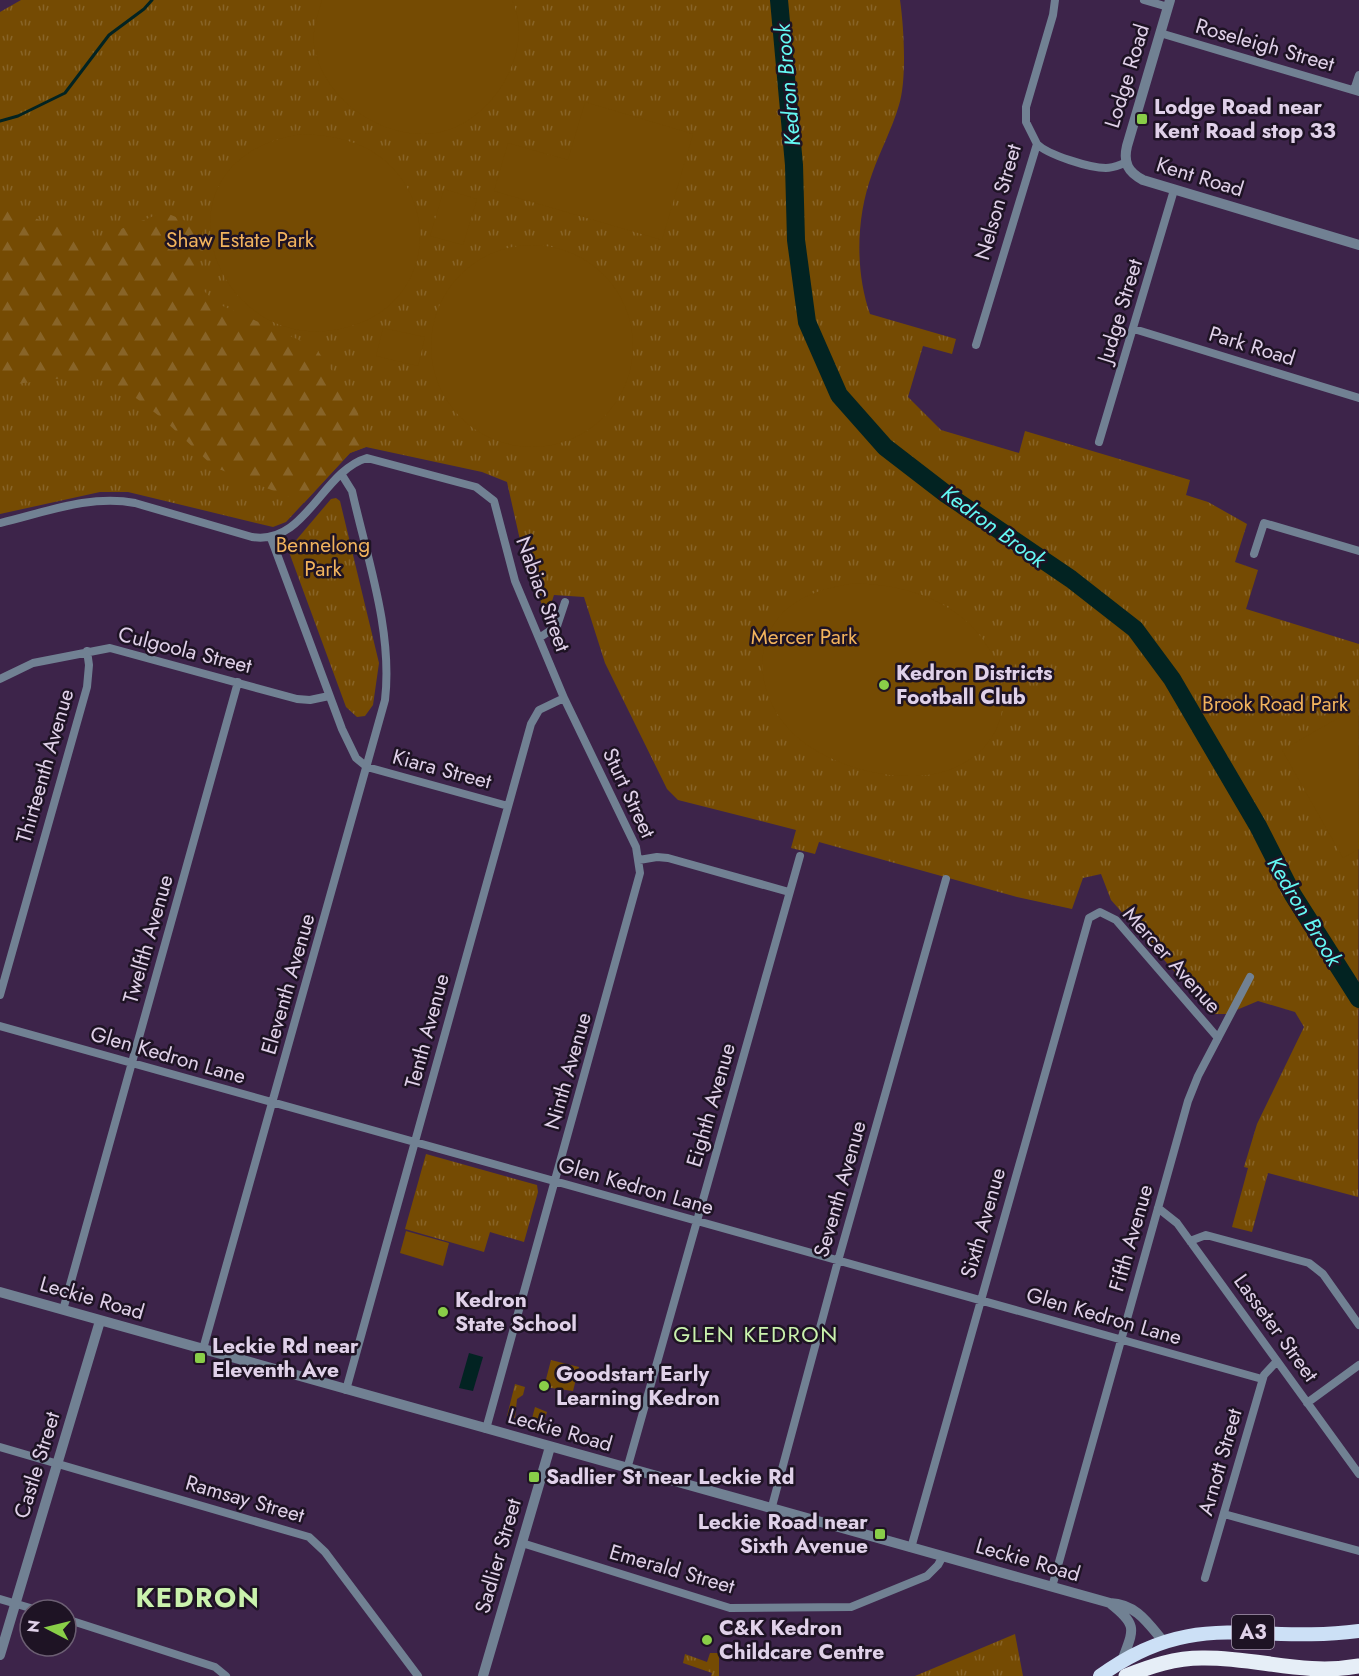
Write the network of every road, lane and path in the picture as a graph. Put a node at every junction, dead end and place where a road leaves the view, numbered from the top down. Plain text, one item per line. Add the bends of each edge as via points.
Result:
1 (1055, 0) edge
2 (1144, 0) edge
3 (1169, 4) edge
4 (1160, 33) junction
5 (1359, 75) edge
6 (1357, 91) edge
7 (1037, 144) junction
8 (1125, 163) junction
9 (1174, 190) junction
10 (1359, 245) edge
11 (1134, 329) junction
12 (976, 345) dead end
13 (1359, 398) edge
14 (1099, 442) dead end
15 (342, 475) junction
16 (0, 523) edge
17 (271, 538) junction
18 (1359, 551) edge
19 (1254, 554) dead end
20 (565, 602) dead end
21 (539, 638) junction
22 (87, 651) junction
23 (0, 680) edge
24 (238, 682) junction
25 (329, 696) junction
26 (564, 698) junction
27 (367, 767) junction
28 (508, 806) junction
29 (800, 856) dead end
30 (639, 860) junction
31 (946, 879) dead end
32 (789, 892) junction
33 (1096, 912) joint
34 (1250, 977) dead end
35 (0, 995) edge
36 (0, 1026) edge
37 (1218, 1038) junction
38 (132, 1063) junction
39 (273, 1103) junction
40 (415, 1142) junction
41 (556, 1182) junction
42 (1158, 1208) junction
43 (697, 1221) junction
44 (1190, 1241) junction
45 (838, 1261) junction
46 (0, 1292) edge
47 (980, 1300) junction
48 (63, 1310) junction
49 (100, 1321) junction
50 (1359, 1324) edge
51 (1120, 1340) junction
52 (203, 1349) junction
53 (1277, 1361) junction
54 (1359, 1365) edge
55 (1262, 1379) junction
56 (346, 1390) junction
57 (1307, 1403) junction
58 (486, 1429) junction
59 (0, 1447) edge
60 (550, 1447) junction
61 (57, 1464) junction
62 (627, 1469) junction
63 (1359, 1474) edge
64 (771, 1509) junction
65 (1224, 1514) junction
66 (522, 1543) junction
67 (911, 1548) junction
68 (1359, 1551) edge
69 (943, 1557) junction
70 (1205, 1578) dead end
71 (1052, 1587) junction
72 (0, 1599) edge
73 (16, 1603) junction
74 (1110, 1604) junction
75 (78, 1623) edge
76 (1359, 1631) edge
77 (1345, 1633) junction
78 (1163, 1641) junction
79 (1359, 1643) edge
80 (0, 1655) edge
81 (1122, 1660) junction
82 (1359, 1666) edge
83 (226, 1676) edge
84 (417, 1676) edge
85 (483, 1676) edge
86 (1100, 1676) edge
87 (1126, 1676) edge

1 - 7 street, Nelson Street via 1026,107 1026,122
2 - 3 street
3 - 4 street, Lodge Road
4 - 6 street, Roseleigh Street
4 - 8 street, Lodge Road
5 - 6 street
7 - 8 street, Kent Road via 1095,166
7 - 12 street, Nelson Street
8 - 9 street, Kent Road via 1135,176
9 - 10 street, Kent Road
9 - 11 street, Judge Street
11 - 13 street, Park Road
11 - 14 street, Judge Street
15 - 17 street via 286,532
15 - 21 street, Nabiac Street via 357,462 370,458 476,487 494,501 507,558
15 - 27 street, Eleventh Avenue via 352,491 387,664 382,718
16 - 17 street via 91,501 115,500 252,537
17 - 25 street
18 - 19 street via 1264,523
20 - 21 street via 555,629
21 - 26 street, Nabiac Street
22 - 23 street, Culgoola Street via 33,663
22 - 24 street, Culgoola Street via 119,649
22 - 35 street, Thirteenth Avenue via 87,687
24 - 25 street, Culgoola Street via 304,700
24 - 38 street, Twelfth Avenue
25 - 27 street via 358,762
26 - 28 street, Tenth Avenue via 532,719
26 - 30 street, Sturt Street
27 - 28 street, Kiara Street
27 - 39 street, Eleventh Avenue
28 - 40 street, Tenth Avenue
29 - 32 street, Eighth Avenue
30 - 32 street, Sturt Street via 668,858
30 - 41 street, Ninth Avenue via 637,891
31 - 45 street, Seventh Avenue
32 - 43 street, Eighth Avenue
33 - 37 street, Mercer Avenue via 1116,920
33 - 47 street, Sixth Avenue via 1083,930
34 - 37 street, Fifth Avenue
36 - 38 street, Glen Kedron Lane
37 - 42 street, Fifth Avenue via 1190,1095
38 - 39 street, Glen Kedron Lane
38 - 48 street, Twelfth Avenue
39 - 40 street, Glen Kedron Lane
39 - 52 street, Eleventh Avenue
40 - 41 street, Glen Kedron Lane
40 - 56 street, Tenth Avenue
41 - 43 street, Glen Kedron Lane
41 - 58 street, Ninth Avenue
42 - 44 street, Lasseter Street via 1177,1222
42 - 51 street, Fifth Avenue
43 - 45 street, Glen Kedron Lane
43 - 62 street, Eighth Avenue
44 - 50 street via 1206,1235 1309,1263 1323,1274
44 - 53 street, Lasseter Street
45 - 47 street, Glen Kedron Lane
45 - 64 street, Seventh Avenue
46 - 48 street, Leckie Road
47 - 51 street, Glen Kedron Lane
47 - 67 street, Sixth Avenue
48 - 49 street, Leckie Road
49 - 52 street, Leckie Road
49 - 61 street, Castle Street
51 - 55 street, Glen Kedron Lane
51 - 71 street, Fifth Avenue
52 - 56 street, Leckie Road
53 - 55 street, Arnott Street
53 - 57 street, Lasseter Street
54 - 57 street
55 - 65 street, Arnott Street
56 - 58 street, Leckie Road
57 - 63 street, Lasseter Street
58 - 60 street, Leckie Road
59 - 61 street, Ramsay Street
60 - 62 street, Leckie Road
60 - 66 street, Sadlier Street
61 - 73 street, Castle Street
61 - 84 street, Ramsay Street via 309,1537 325,1552
62 - 64 street, Leckie Road
64 - 67 street, Leckie Road
65 - 68 street
65 - 70 street, Arnott Street
66 - 69 street, Emerald Street via 730,1608 851,1607 927,1576
66 - 85 street, Sadlier Street
67 - 69 street, Leckie Road
69 - 71 street, Leckie Road
71 - 74 street, Leckie Road
72 - 73 street
73 - 80 street, Castle Street
74 - 78 street, Leckie Road via 1133,1608
74 - 81 street, Leckie Road via 1127,1616 1132,1626 1132,1637
75 - 83 street via 215,1667
76 - 77 highway, A3
77 - 78 highway, A3 via 1209,1631
77 - 79 highway
78 - 81 highway, A3
81 - 86 highway, A3
82 - 87 highway via 1312,1671 1203,1658 1171,1660

